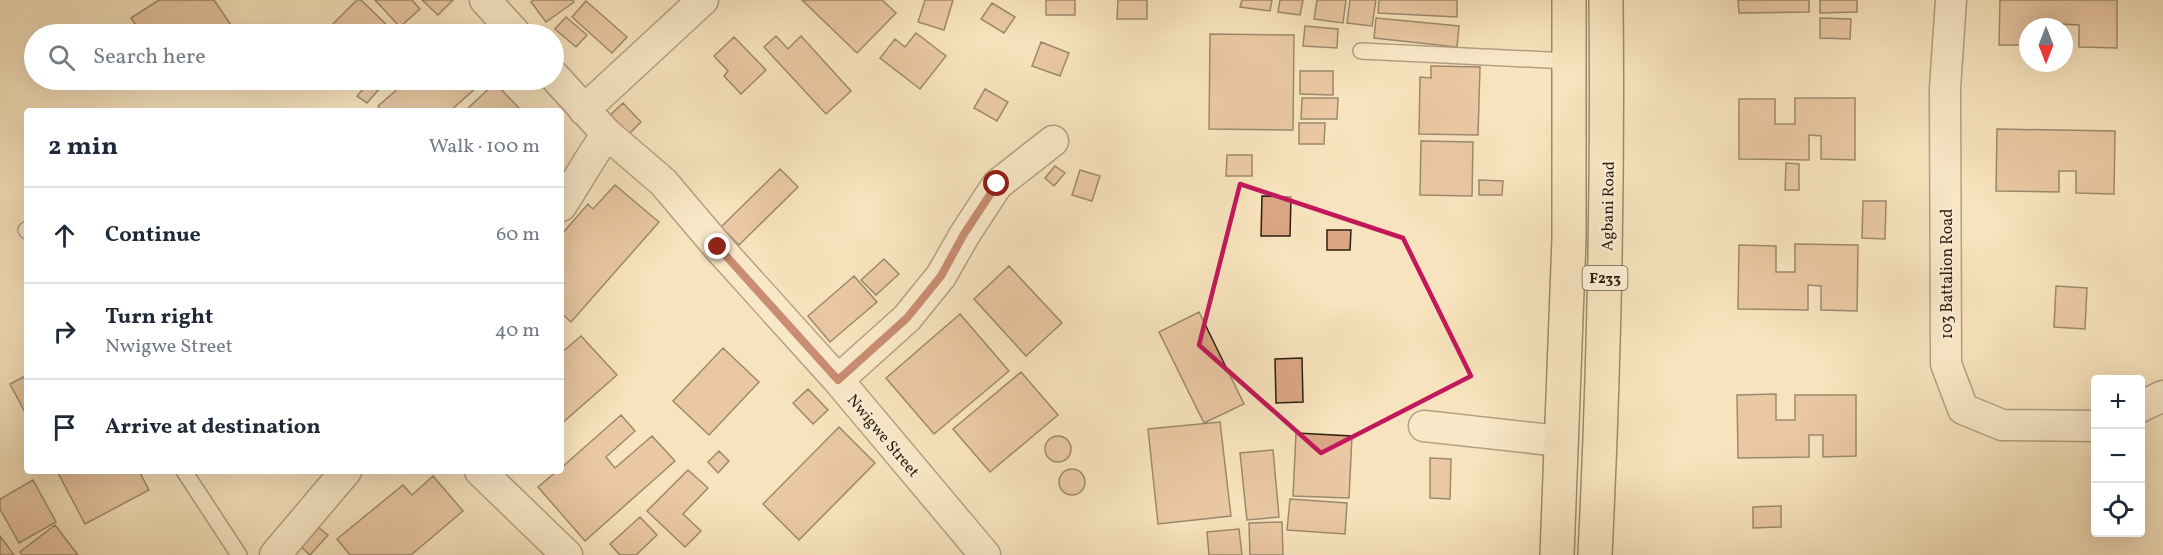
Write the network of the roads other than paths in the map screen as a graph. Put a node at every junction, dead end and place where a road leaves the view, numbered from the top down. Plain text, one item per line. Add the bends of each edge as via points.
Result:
1 (485, 0) edge
2 (703, 0) edge
3 (1569, 0) edge
4 (1606, 0) edge
5 (1950, 0) edge
6 (507, 24) edge
7 (1360, 51) dead end
8 (1569, 61) junction
9 (564, 87) edge
10 (584, 110) junction
11 (607, 134) junction
12 (1053, 141) dead end
13 (564, 202) edge
14 (838, 380) junction
15 (2163, 396) edge
16 (2145, 405) edge
17 (1424, 426) dead end
18 (2091, 426) edge
19 (1560, 441) junction
20 (186, 474) edge
21 (343, 474) edge
22 (483, 474) edge
23 (239, 555) edge
24 (275, 555) edge
25 (567, 555) edge
26 (985, 555) edge
27 (1557, 555) edge
28 (1595, 555) edge

1 - 6 street
2 - 10 street
3 - 8 main road, F233
4 - 28 main road, Agbani Road / F233 via 1608,137
5 - 18 street, 103 Battalion Road via 1945,87 1946,364 1963,409 1981,417 2002,425
7 - 8 lane
8 - 19 main road, F233 via 1569,239
9 - 10 street, Nwigwe Street
10 - 11 street, Nwigwe Street
11 - 13 street
11 - 14 street, Nwigwe Street via 663,182
12 - 14 street via 997,184 941,276 907,318
14 - 26 street, Nwigwe Street
15 - 16 street
17 - 19 street
19 - 27 main road, F233
20 - 23 lane
21 - 24 street
22 - 25 street

